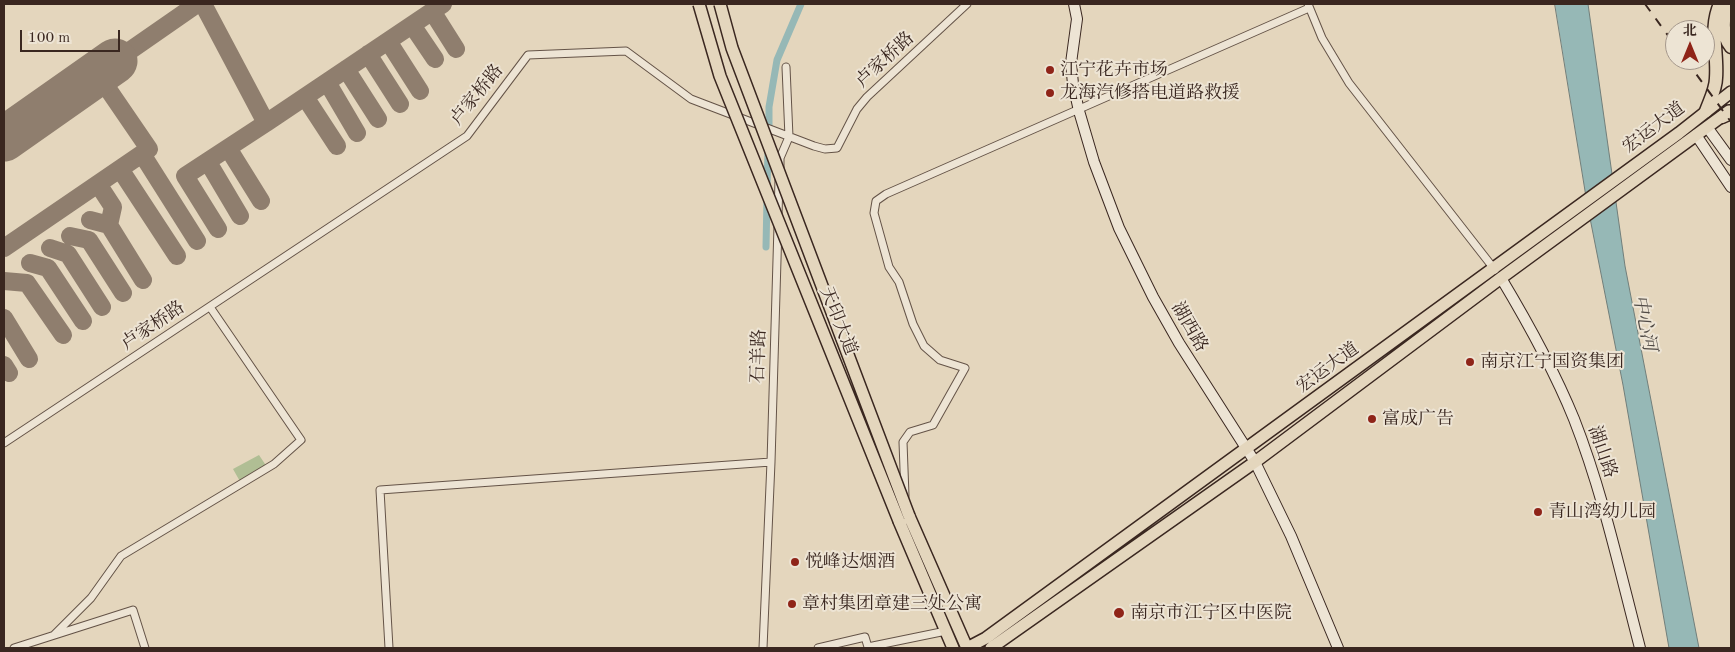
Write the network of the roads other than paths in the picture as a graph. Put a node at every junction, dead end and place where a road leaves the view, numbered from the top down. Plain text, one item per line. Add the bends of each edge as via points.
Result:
1 (700, 4) edge
2 (720, 4) edge
3 (967, 4) edge
4 (1074, 4) edge
5 (1720, 4) edge
6 (1728, 4) edge
7 (1308, 6) edge
8 (1731, 47) edge
9 (786, 67) dead end
10 (1731, 92) edge
11 (1079, 111) junction
12 (1706, 111) junction
13 (1728, 113) edge
14 (1707, 126) junction
15 (1696, 135) junction
16 (789, 137) junction
17 (1731, 160) edge
18 (1731, 187) edge
19 (1494, 268) junction
20 (1501, 278) junction
21 (210, 306) junction
22 (4, 443) edge
23 (1247, 449) junction
24 (771, 462) junction
25 (1255, 462) junction
26 (904, 519) junction
27 (946, 631) junction
28 (54, 635) junction
29 (14, 648) edge
30 (145, 648) edge
31 (390, 648) edge
32 (762, 648) edge
33 (818, 648) edge
34 (953, 648) edge
35 (967, 648) edge
36 (991, 648) edge
37 (1338, 648) edge
38 (1640, 648) edge

1 - 26 main road, 天印大道, bridge via 720,76
2 - 26 main road, 天印大道, bridge via 732,48
3 - 16 street, 卢家桥路 via 868,96 857,109 837,148 814,146
4 - 11 street, 湖西路 via 1077,18 1071,63
5 - 12 highway via 1714,27 1716,80
6 - 8 highway via 1723,18 1724,34
7 - 11 street
7 - 19 street via 1322,38 1349,83
9 - 16 street, 石羊路
10 - 12 main road, 宏运大道
11 - 23 street, 湖西路 via 1118,228 1179,343
11 - 26 street via 876,201 874,213 889,267 899,282 924,346 940,360 964,368 932,425 910,432 903,442
12 - 19 main road, 宏运大道
13 - 14 main road, 宏运大道
14 - 15 main road, 宏运大道
14 - 17 street
15 - 18 street
15 - 20 main road, 宏运大道
16 - 21 street, 卢家桥路 via 691,99 626,51 528,55 467,136
16 - 24 street, 石羊路 via 780,158
19 - 20 street
19 - 23 main road, 宏运大道
20 - 25 main road, 宏运大道
20 - 38 street, 湖山路 via 1538,342 1574,419 1601,499
21 - 22 street, 卢家桥路
21 - 28 street via 301,440 274,464 121,556 91,598
23 - 25 street, 湖西路
23 - 35 main road, 宏运大道 via 986,638
24 - 31 street via 380,490
24 - 32 street, 石羊路
25 - 36 main road, 宏运大道
25 - 37 street, 湖西路 via 1291,536
26 - 27 main road, 天印大道
26 - 35 main road, 天印大道
27 - 33 street via 868,647 865,637
27 - 34 main road, 天印大道
28 - 29 street
28 - 30 street via 133,610

